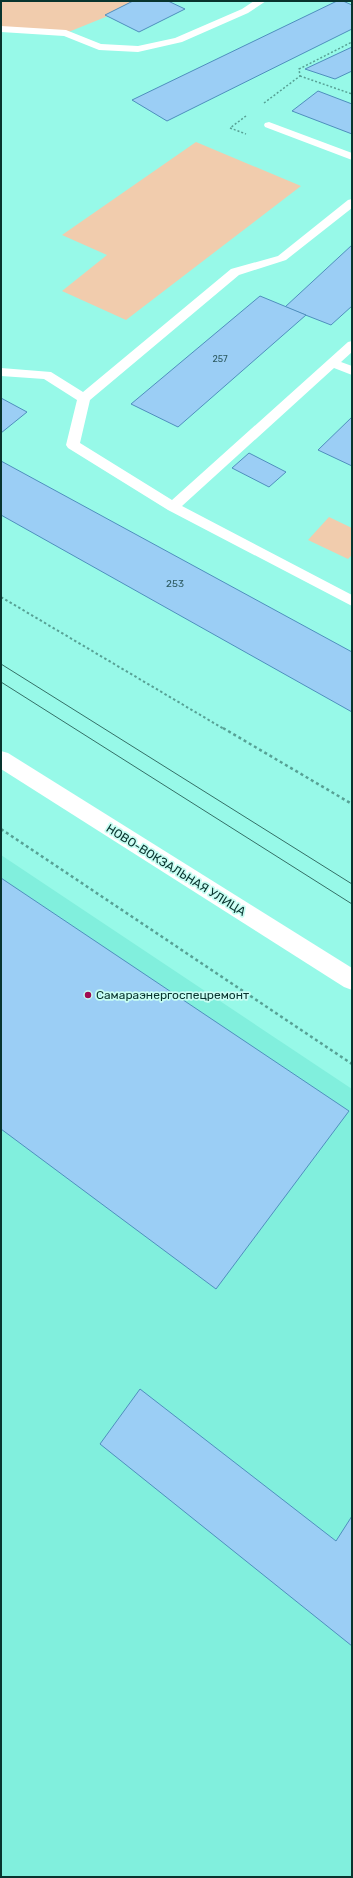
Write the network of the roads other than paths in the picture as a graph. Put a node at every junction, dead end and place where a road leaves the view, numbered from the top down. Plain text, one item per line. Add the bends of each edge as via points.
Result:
1 (261, 1) edge
2 (1, 29) edge
3 (269, 125) dead end
4 (352, 157) edge
5 (352, 202) edge
6 (352, 345) edge
7 (333, 363) junction
8 (352, 371) edge
9 (1, 372) edge
10 (84, 398) junction
11 (173, 508) junction
12 (352, 601) edge
13 (1, 759) edge
14 (352, 980) edge

1 - 2 lane via 245,11 178,40 138,49 99,47 66,33
3 - 4 lane
5 - 10 lane via 282,258 235,272
6 - 7 lane
7 - 8 lane
7 - 11 lane
9 - 10 lane via 47,375
10 - 11 lane via 74,445
11 - 12 lane
13 - 14 street, НОВО-ВОКЗАЛЬНАЯ УЛИЦА

